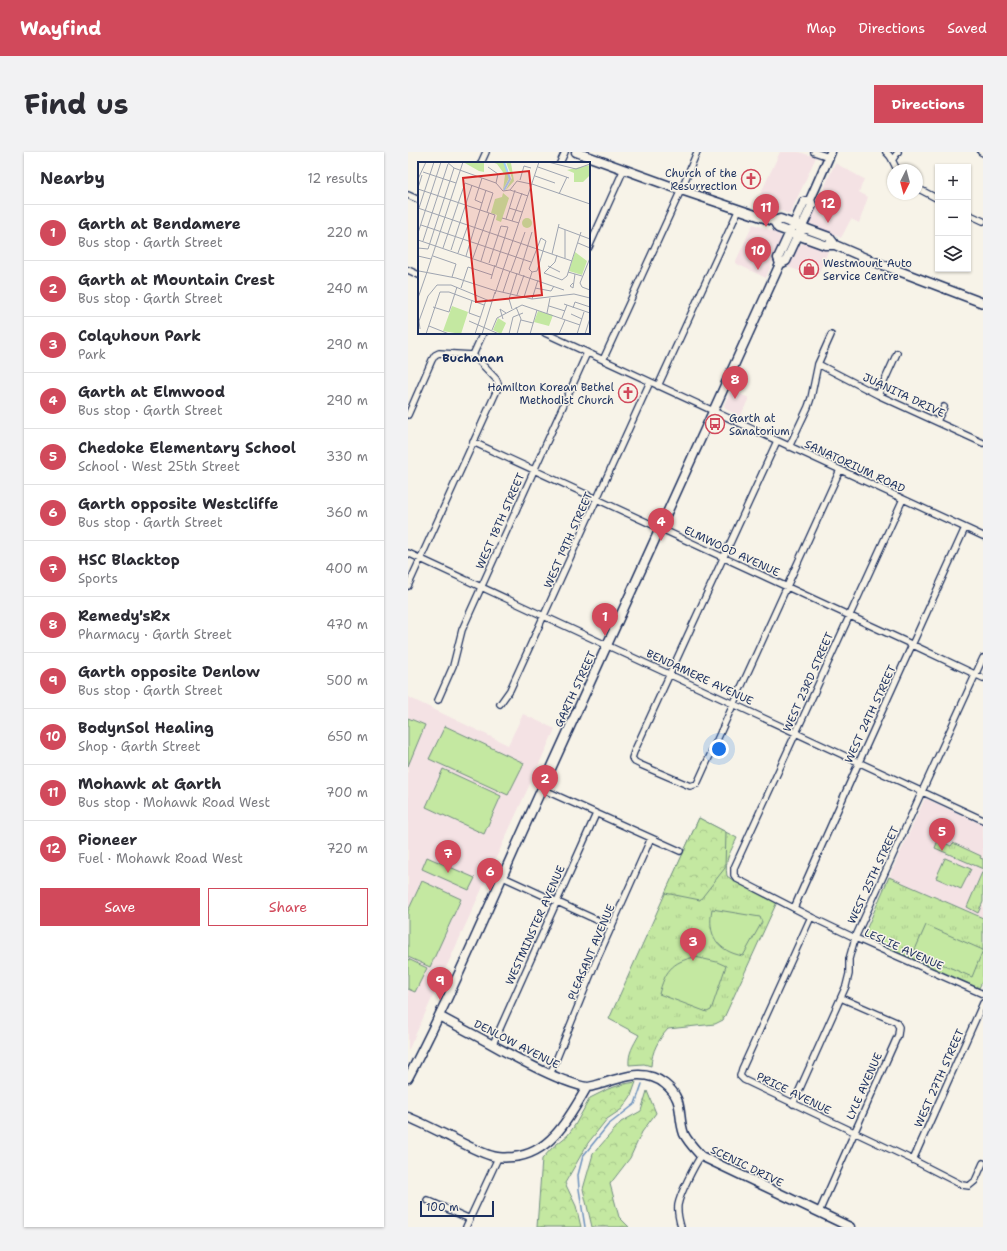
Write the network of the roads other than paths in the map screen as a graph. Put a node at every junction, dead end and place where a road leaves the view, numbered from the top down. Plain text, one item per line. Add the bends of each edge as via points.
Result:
1 (486, 152) edge
2 (565, 152) edge
3 (576, 152) edge
4 (697, 152) edge
5 (814, 152) edge
6 (886, 152) edge
7 (898, 152) edge
8 (830, 155) edge
9 (893, 160) junction
10 (482, 162) edge
11 (560, 162) edge
12 (894, 164) edge
13 (624, 169) junction
14 (681, 190) junction
15 (923, 191) edge
16 (408, 195) edge
17 (935, 197) edge
18 (418, 200) edge
19 (739, 209) junction
20 (971, 215) edge
21 (774, 221) junction
22 (983, 221) edge
23 (798, 226) junction
24 (794, 234) junction
25 (590, 245) edge
26 (835, 245) junction
27 (408, 270) edge
28 (418, 275) edge
29 (983, 303) edge
30 (483, 334) edge
31 (549, 334) edge
32 (831, 335) dead end
33 (897, 352) dead end
34 (587, 353) junction
35 (473, 355) junction
36 (603, 360) junction
37 (818, 364) junction
38 (650, 382) junction
39 (658, 386) junction
40 (878, 395) junction
41 (944, 407) dead end
42 (713, 411) junction
43 (408, 415) edge
44 (937, 421) junction
45 (777, 441) junction
46 (473, 442) junction
47 (983, 443) edge
48 (789, 447) junction
49 (534, 470) junction
50 (840, 470) junction
51 (597, 499) junction
52 (903, 499) junction
53 (965, 528) junction
54 (660, 529) junction
55 (983, 536) edge
56 (408, 554) edge
57 (722, 558) junction
58 (420, 559) junction
59 (408, 586) edge
60 (481, 587) junction
61 (786, 587) junction
62 (849, 616) junction
63 (544, 617) junction
64 (913, 645) junction
65 (607, 646) junction
66 (983, 658) edge
67 (670, 675) junction
68 (975, 675) junction
69 (983, 678) edge
70 (438, 700) dead end
71 (500, 704) dead end
72 (733, 704) junction
73 (796, 733) junction
74 (859, 762) junction
75 (542, 789) junction
76 (922, 792) junction
77 (596, 814) junction
78 (983, 820) edge
79 (651, 838) junction
80 (680, 850) dead end
81 (734, 875) joint
82 (503, 877) junction
83 (557, 901) junction
84 (794, 908) junction
85 (810, 917) junction
86 (612, 927) junction
87 (855, 938) junction
88 (983, 994) edge
89 (841, 998) junction
90 (983, 1004) edge
91 (439, 1016) junction
92 (493, 1044) junction
93 (550, 1075) junction
94 (408, 1078) edge
95 (587, 1087) junction
96 (793, 1104) junction
97 (408, 1116) edge
98 (854, 1133) junction
99 (701, 1156) junction
100 (498, 1158) junction
101 (913, 1160) junction
102 (983, 1163) edge
103 (427, 1200) dead end
104 (819, 1212) junction
105 (470, 1218) junction
106 (466, 1227) edge
107 (681, 1227) edge
108 (850, 1227) edge

1 - 10 street
2 - 11 street
3 - 13 main road
4 - 14 street
5 - 8 street
6 - 9 street
7 - 9 street
8 - 23 main road, GARTH STREET via 810,200 804,202
9 - 12 street
13 - 14 main road
13 - 25 street
14 - 19 main road
14 - 36 street
15 - 17 street
16 - 18 street
19 - 21 main road
19 - 39 street
20 - 22 street
21 - 23 main road via 780,219
21 - 24 main road via 778,228
23 - 24 main road, GARTH STREET
23 - 26 main road via 828,237
24 - 26 main road via 825,245
24 - 42 main road, GARTH STREET via 786,261 780,264
26 - 29 main road
27 - 28 street
30 - 35 street
31 - 34 street, SANATORIUM ROAD
32 - 37 street
33 - 40 street
34 - 36 street, SANATORIUM ROAD
34 - 49 street, WEST 18TH STREET
35 - 43 street via 435,355
35 - 46 street via 496,379 498,388
36 - 38 street, SANATORIUM ROAD
37 - 40 street, JUANITA DRIVE
37 - 48 street via 811,398
38 - 39 street, SANATORIUM ROAD
38 - 51 street, WEST 19TH STREET
39 - 42 street, SANATORIUM ROAD
40 - 44 street, JUANITA DRIVE
41 - 44 street
42 - 45 street, SANATORIUM ROAD
42 - 54 main road, GARTH STREET
44 - 47 street, JUANITA DRIVE
45 - 48 street, SANATORIUM ROAD
45 - 57 street
46 - 49 street, ELMWOOD AVENUE
46 - 58 street
48 - 50 street, SANATORIUM ROAD
49 - 51 street, ELMWOOD AVENUE
49 - 60 street, WEST 18TH STREET
50 - 52 street, SANATORIUM ROAD
50 - 61 street
51 - 54 street, ELMWOOD AVENUE
51 - 63 street, WEST 19TH STREET
52 - 53 street, SANATORIUM ROAD
52 - 62 street, WEST 23RD STREET
53 - 55 street, SANATORIUM ROAD
53 - 64 street, WEST 24TH STREET
54 - 57 street, ELMWOOD AVENUE
54 - 65 main road, GARTH STREET
56 - 58 street, BENDAMERE AVENUE
57 - 61 street, ELMWOOD AVENUE
57 - 67 street
58 - 59 street
58 - 60 street, BENDAMERE AVENUE
60 - 63 street, BENDAMERE AVENUE
60 - 70 street, WEST 18TH STREET via 462,630 453,666
61 - 62 street, ELMWOOD AVENUE
61 - 72 street
62 - 64 street, ELMWOOD AVENUE
62 - 73 street, WEST 23RD STREET
63 - 65 street, BENDAMERE AVENUE
63 - 71 street, WEST 19TH STREET via 510,690
64 - 68 street, ELMWOOD AVENUE
64 - 74 street, WEST 24TH STREET
65 - 67 street, BENDAMERE AVENUE
65 - 75 main road, GARTH STREET
66 - 68 street, WEST 25TH STREET
67 - 72 street, BENDAMERE AVENUE
67 - 72 street via 632,758 641,765 690,786 697,784
68 - 69 street, ELMWOOD AVENUE
68 - 76 street, WEST 25TH STREET
72 - 73 street, BENDAMERE AVENUE
73 - 74 street, BENDAMERE AVENUE
73 - 81 street, WEST 23RD STREET via 734,868
74 - 76 street, BENDAMERE AVENUE
74 - 84 street, WEST 24TH STREET
75 - 77 street
75 - 82 main road, GARTH STREET
76 - 78 street, BENDAMERE AVENUE
76 - 87 street, WEST 25TH STREET
77 - 79 street
77 - 83 street, WESTMINSTER AVENUE
79 - 80 street
79 - 86 street, PLEASANT AVENUE
81 - 84 street, LESLIE AVENUE via 737,879
82 - 83 street
82 - 91 main road, GARTH STREET
83 - 86 street
83 - 92 street, WESTMINSTER AVENUE
84 - 85 street, LESLIE AVENUE
85 - 87 street, LESLIE AVENUE
85 - 96 street, PRICE AVENUE via 740,1076
86 - 93 street, PLEASANT AVENUE
87 - 88 street, LESLIE AVENUE
87 - 89 street, WEST 25TH STREET via 849,959 849,974
89 - 96 street, WEST 25TH STREET
89 - 98 street, LYLE AVENUE via 896,1022 899,1027
90 - 101 street, WEST 27TH STREET
91 - 92 main road, DENLOW AVENUE
91 - 94 main road, GARTH STREET
92 - 93 main road, DENLOW AVENUE
93 - 95 main road, DENLOW AVENUE
95 - 99 main road, SCENIC DRIVE via 632,1075 659,1080 678,1099 684,1134
95 - 100 main road via 572,1114 555,1136 542,1147 520,1156
96 - 98 street, PRICE AVENUE
97 - 100 main road
98 - 101 street, PRICE AVENUE
98 - 104 street, LYLE AVENUE
99 - 104 main road, SCENIC DRIVE
99 - 107 street via 678,1204 677,1216
100 - 105 street
101 - 102 street, PRICE AVENUE via 962,1185 969,1186 975,1181
103 - 105 street
104 - 108 main road, SCENIC DRIVE
105 - 106 street

